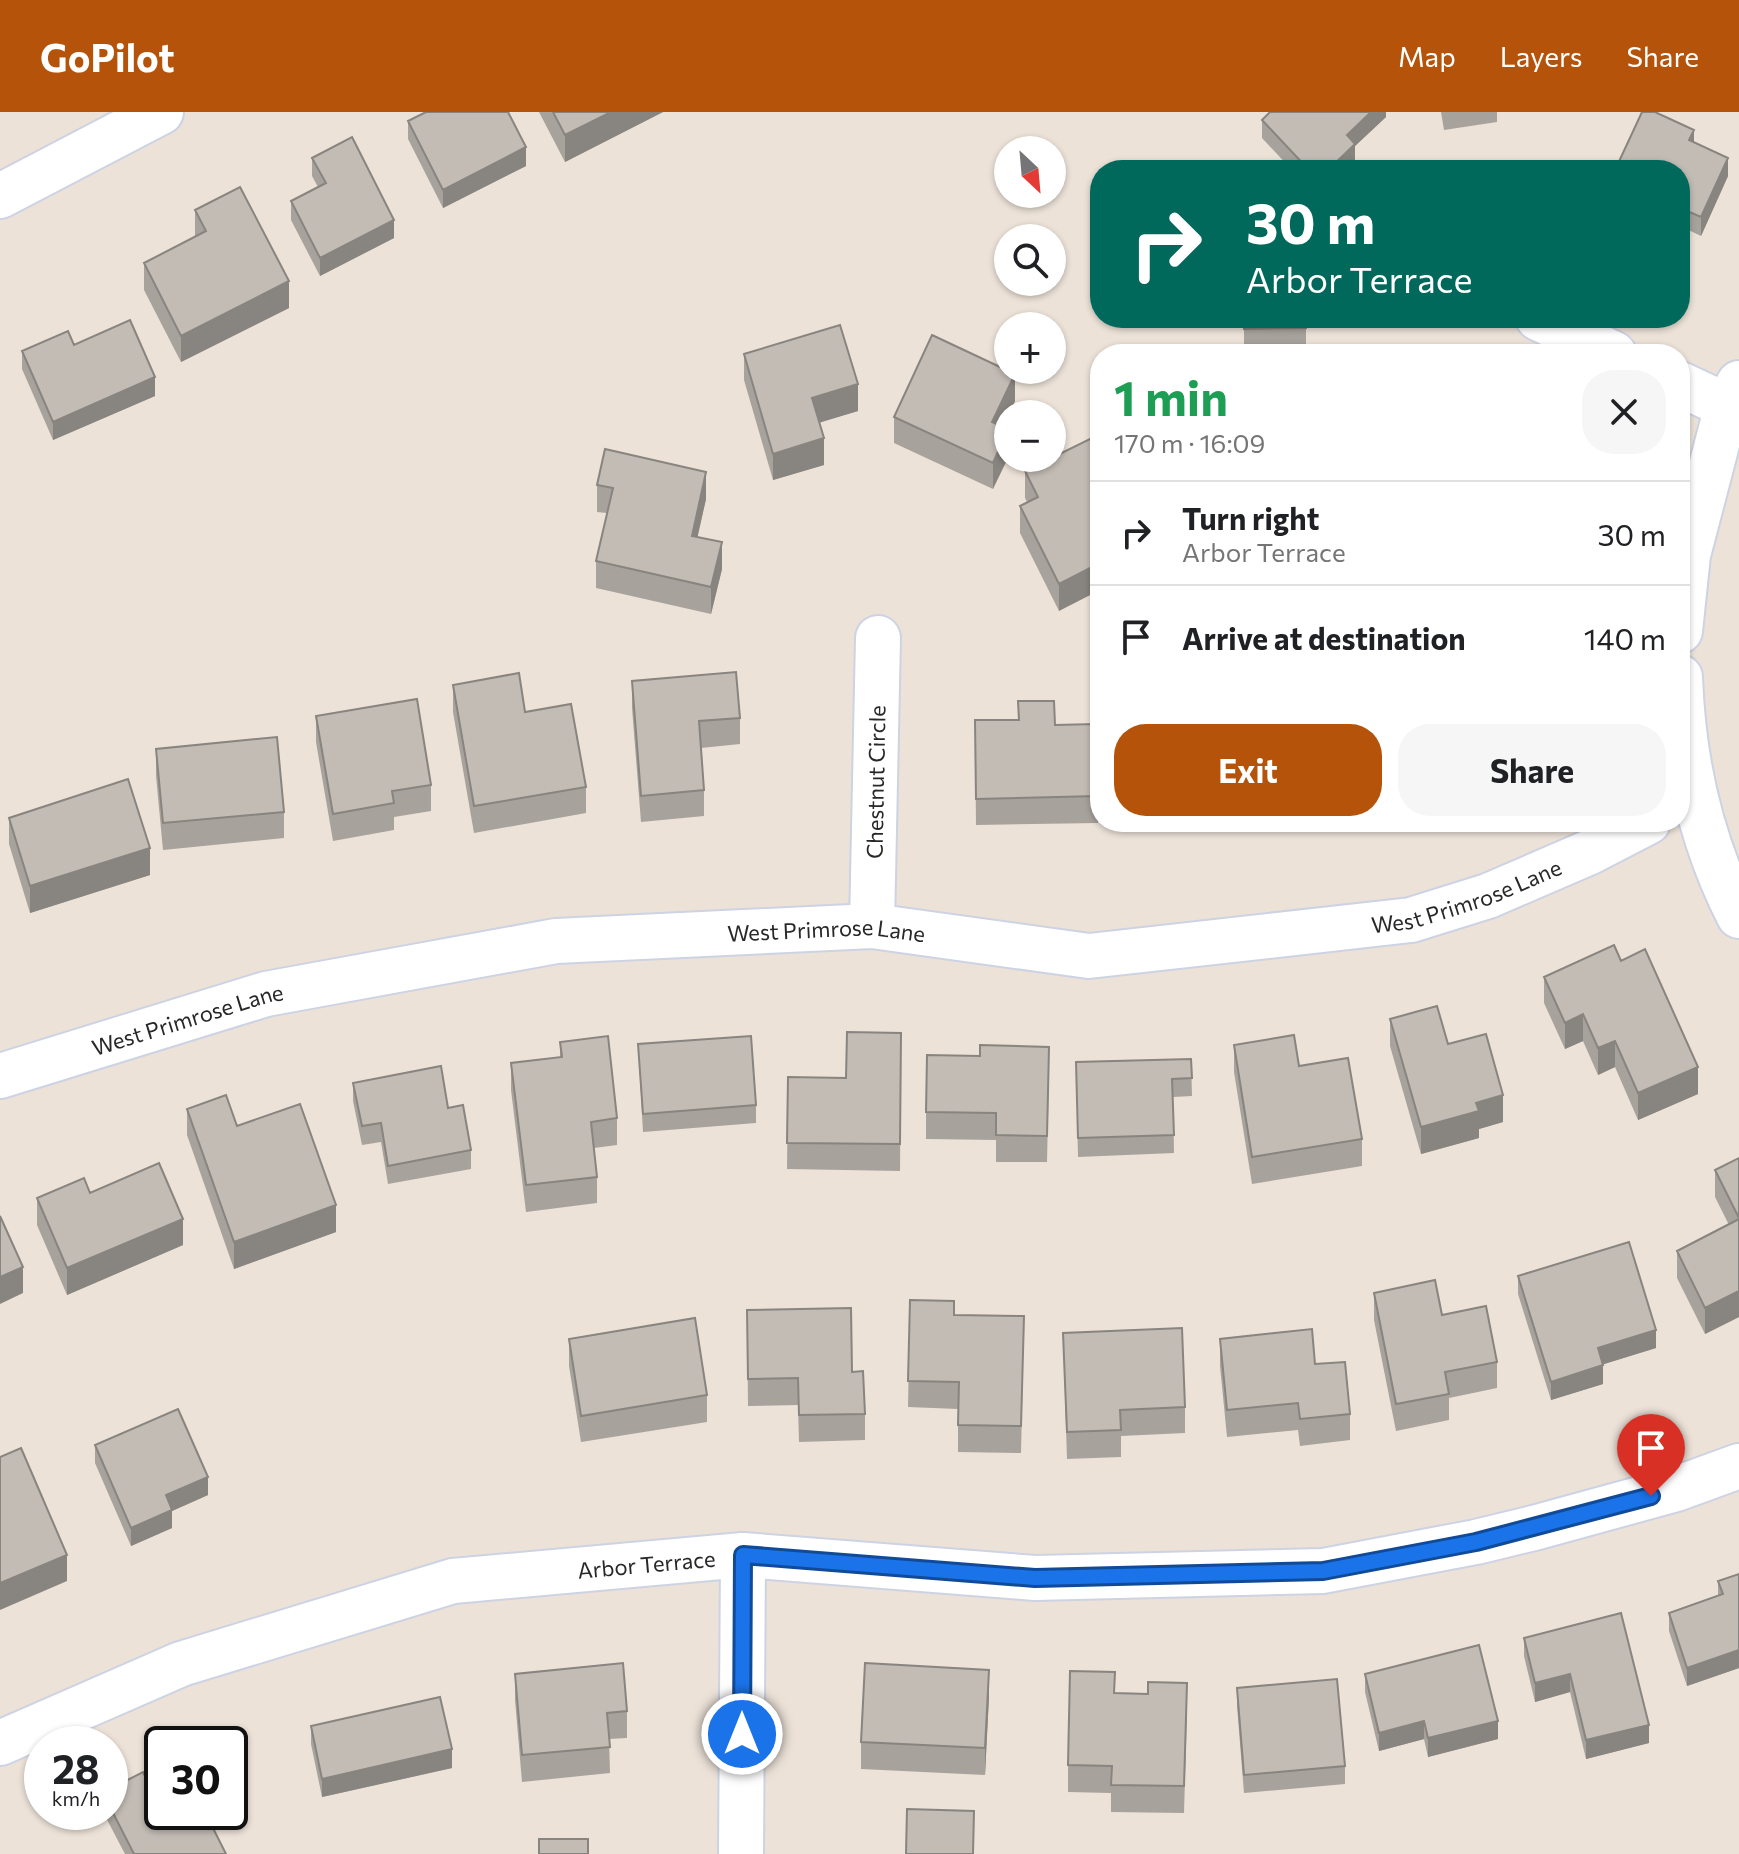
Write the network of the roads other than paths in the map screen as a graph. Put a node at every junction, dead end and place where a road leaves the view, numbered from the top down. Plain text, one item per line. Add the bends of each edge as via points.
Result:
1 (161, 112) edge
2 (0, 196) edge
3 (1559, 328) edge
4 (1593, 344) edge
5 (1690, 386) edge
6 (1733, 394) edge
7 (1690, 548) edge
8 (878, 638) dead end
9 (1690, 809) edge
10 (1629, 832) edge
11 (1739, 916) edge
12 (872, 926) junction
13 (0, 1076) edge
14 (1739, 1466) edge
15 (743, 1555) junction
16 (0, 1743) edge
17 (741, 1854) edge

1 - 2 street
3 - 4 street
5 - 6 street
6 - 7 street
8 - 12 street, Chestnut Circle
9 - 11 street
10 - 12 street, West Primrose Lane via 1488,896 1411,920 1089,956
12 - 13 street, West Primrose Lane via 556,941 266,994
14 - 15 street, Arbor Terrace via 1519,1532 1323,1571 1035,1578
15 - 16 street, Arbor Terrace via 453,1581 181,1664
15 - 17 street

